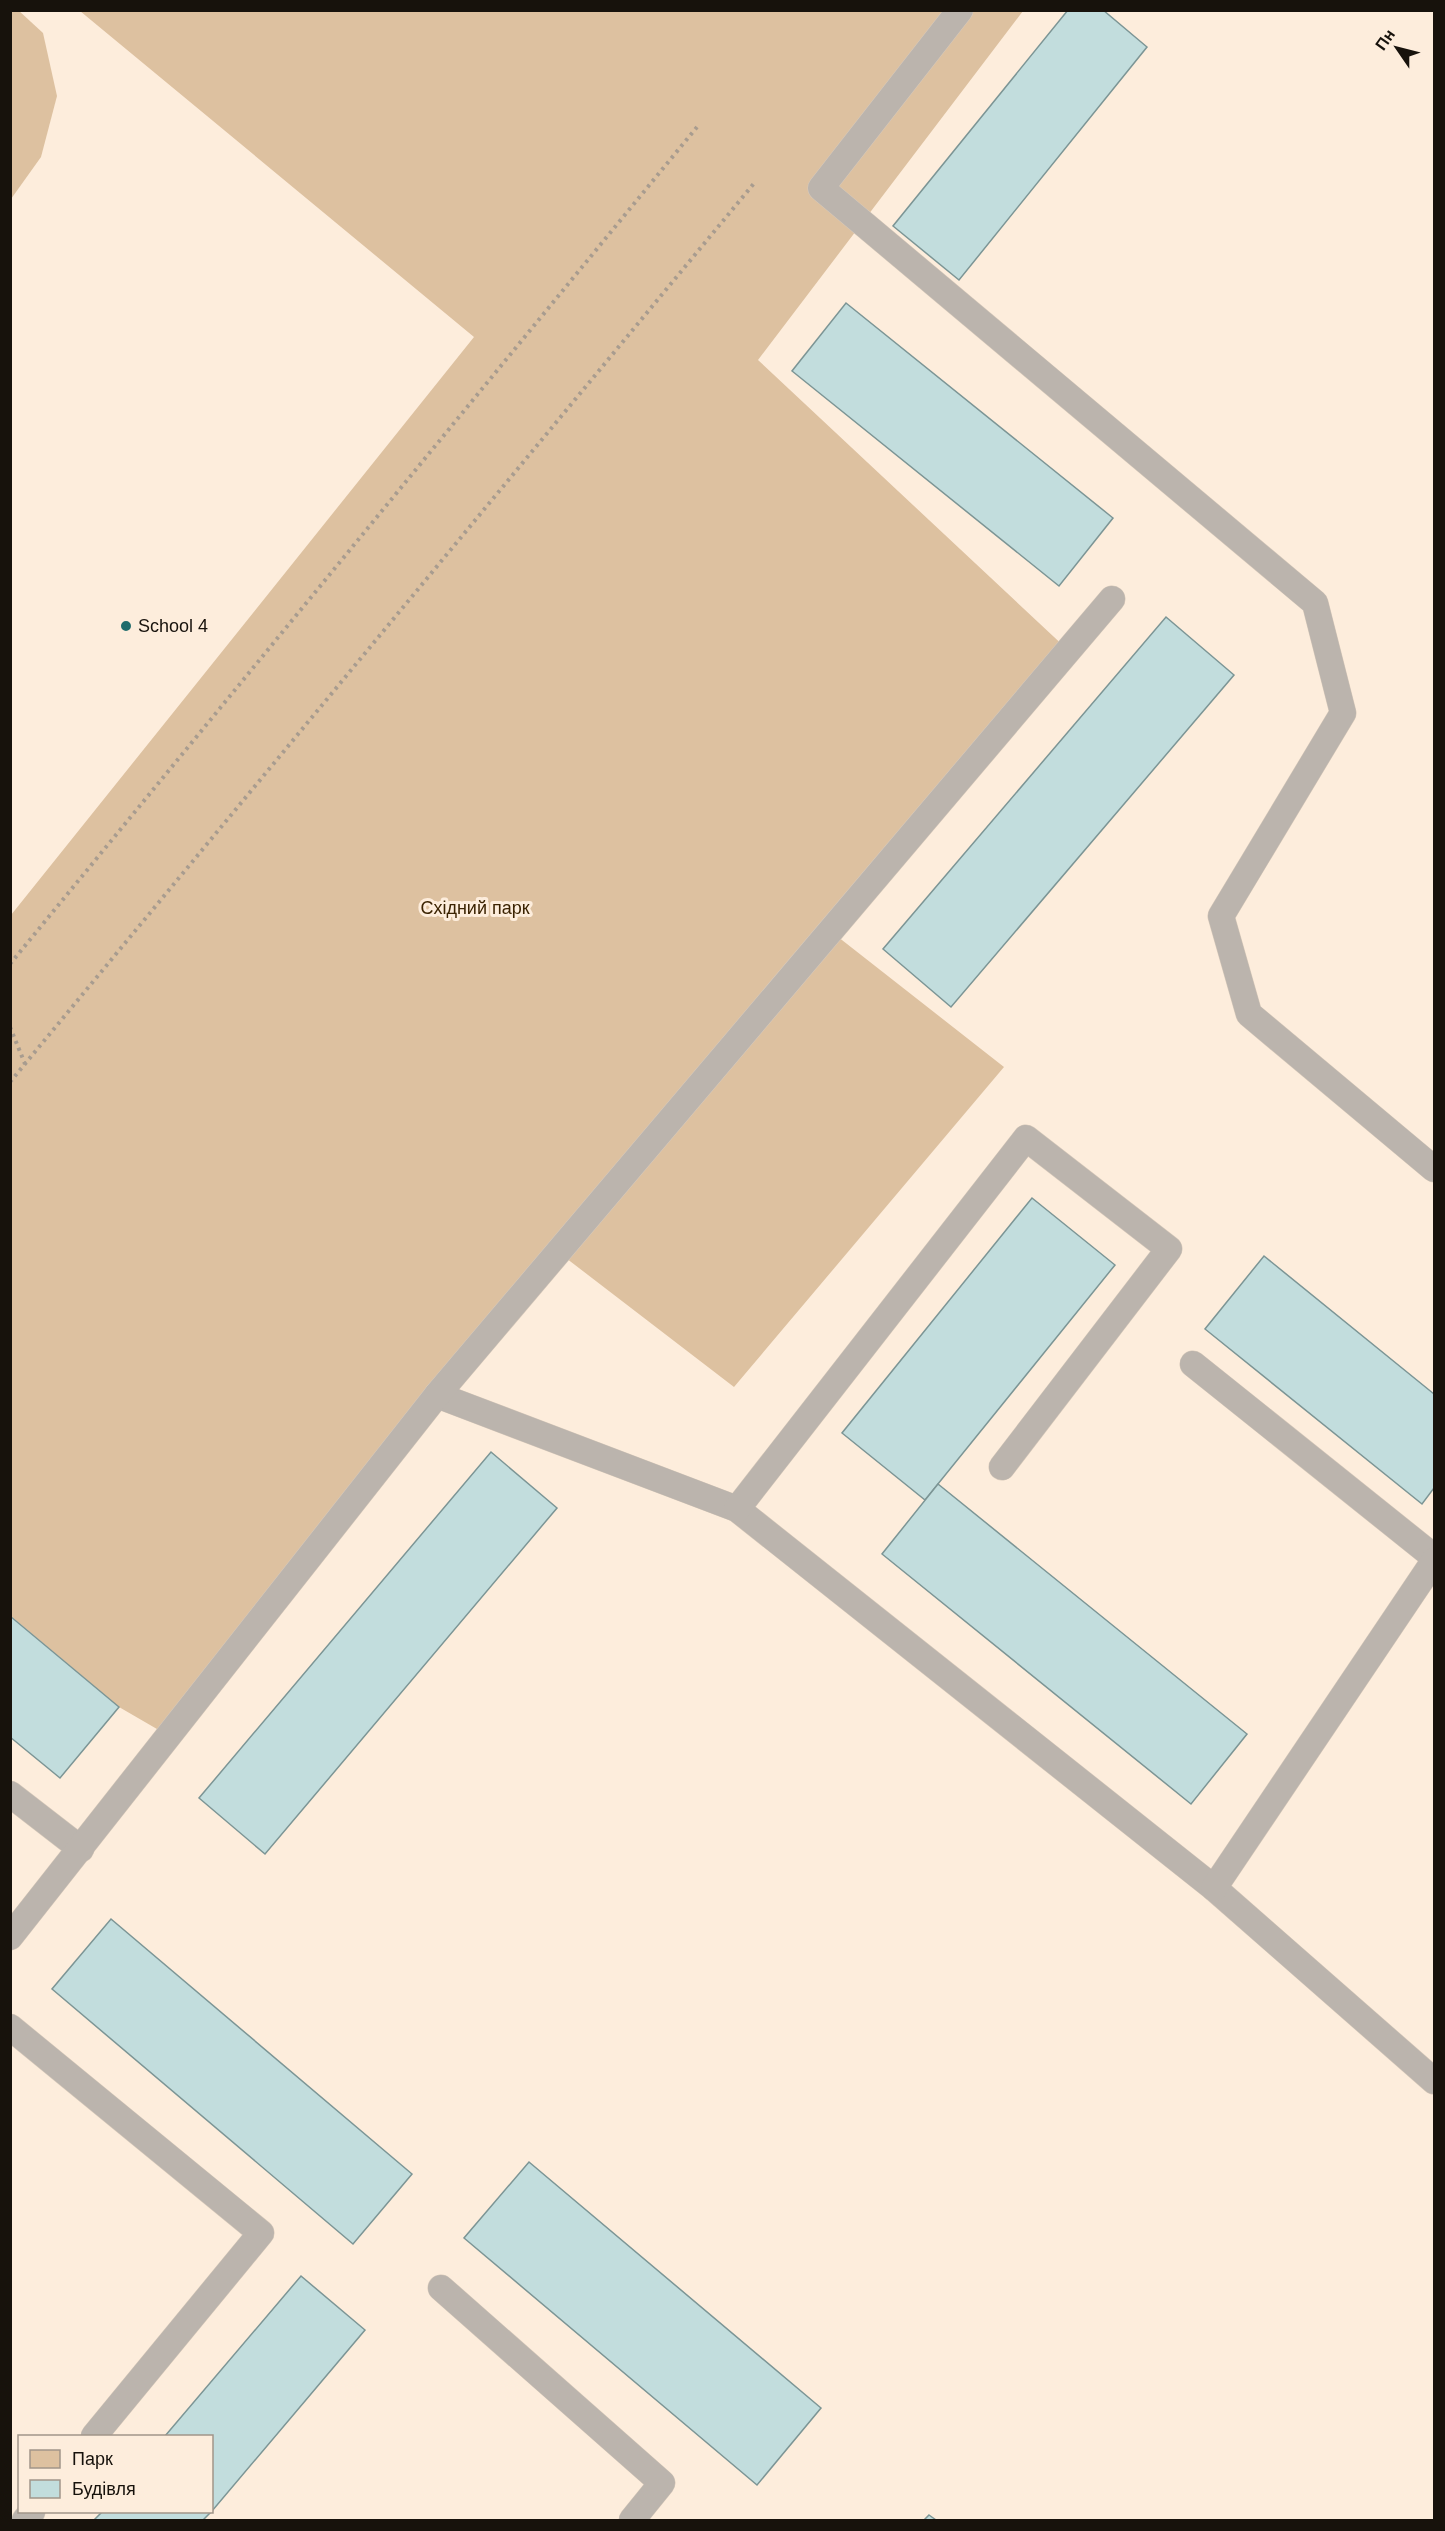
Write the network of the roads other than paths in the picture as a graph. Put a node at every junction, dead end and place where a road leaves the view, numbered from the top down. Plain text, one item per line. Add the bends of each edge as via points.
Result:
1 (960, 10) edge
2 (1112, 599) dead end
3 (1434, 1169) edge
4 (1193, 1365) dead end
5 (437, 1395) junction
6 (1002, 1467) dead end
7 (737, 1509) junction
8 (1434, 1559) edge
9 (10, 1794) edge
10 (81, 1849) junction
11 (1214, 1888) junction
12 (10, 1937) edge
13 (10, 2027) edge
14 (1434, 2081) edge
15 (441, 2288) dead end
16 (95, 2435) edge
17 (632, 2520) edge

1 - 3 lane via 821,188 1315,603 1343,713 1221,916 1249,1014
2 - 5 lane
4 - 8 lane
5 - 7 lane
5 - 10 lane
6 - 7 lane via 1169,1249 1026,1138
7 - 11 lane
8 - 11 lane
9 - 10 lane
10 - 12 lane
11 - 14 lane
13 - 16 lane via 261,2233
15 - 17 lane via 662,2483

